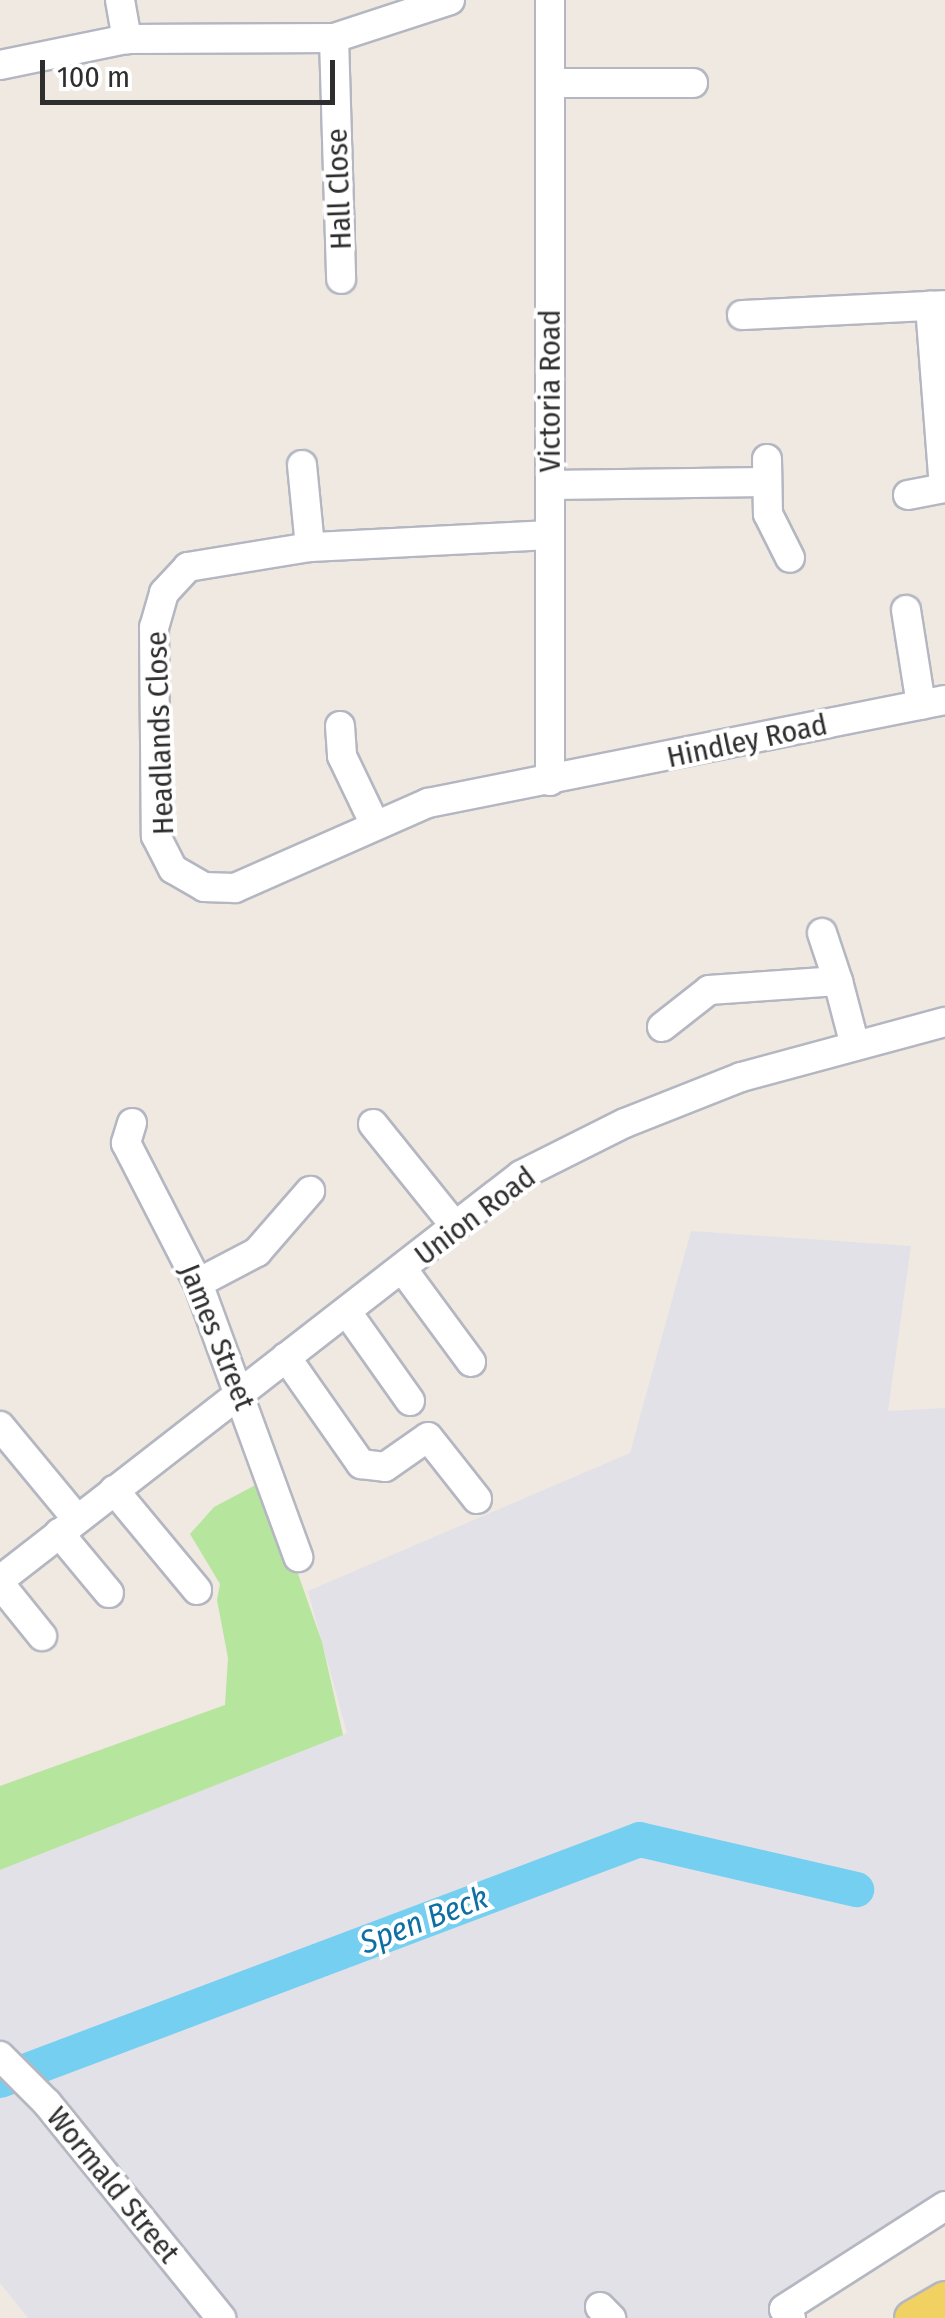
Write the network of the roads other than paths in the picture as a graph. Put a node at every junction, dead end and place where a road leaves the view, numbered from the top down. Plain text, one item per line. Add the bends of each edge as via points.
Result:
1 (120, 0) edge
2 (450, 0) edge
3 (550, 0) edge
4 (127, 38) junction
5 (334, 38) junction
6 (0, 65) edge
7 (550, 83) junction
8 (693, 83) dead end
9 (342, 280) dead end
10 (937, 305) edge
11 (742, 316) dead end
12 (303, 465) dead end
13 (550, 485) junction
14 (908, 495) dead end
15 (550, 534) junction
16 (310, 547) junction
17 (790, 558) dead end
18 (906, 610) dead end
19 (933, 703) edge
20 (340, 726) dead end
21 (550, 781) junction
22 (375, 825) junction
23 (822, 934) dead end
24 (838, 981) junction
25 (945, 1022) edge
26 (662, 1027) dead end
27 (855, 1046) junction
28 (132, 1123) dead end
29 (373, 1124) dead end
30 (310, 1191) dead end
31 (456, 1226) junction
32 (404, 1271) junction
33 (198, 1283) junction
34 (347, 1312) junction
35 (286, 1357) junction
36 (472, 1362) dead end
37 (242, 1392) junction
38 (410, 1401) dead end
39 (0, 1426) edge
40 (114, 1490) junction
41 (477, 1499) dead end
42 (68, 1526) junction
43 (298, 1557) dead end
44 (2, 1576) edge
45 (197, 1590) dead end
46 (109, 1593) dead end
47 (42, 1636) dead end
48 (4, 2060) edge
49 (945, 2206) edge
50 (945, 2299) edge
51 (787, 2313) edge
52 (220, 2318) edge
53 (912, 2318) edge

1 - 4 street
2 - 5 street
3 - 7 street, Victoria Road
4 - 5 street
4 - 6 street
5 - 9 street, Hall Close
7 - 8 street
7 - 13 street, Victoria Road
10 - 11 street
10 - 14 street via 944,488
12 - 16 street
13 - 15 street, Victoria Road
13 - 17 street via 766,470 768,514
15 - 16 street, Headlands Close
15 - 21 street, Victoria Road
16 - 22 street, Headlands Close via 188,567 164,594 154,626 156,836 173,868 204,887 235,888
18 - 19 street
19 - 21 street, Hindley Road
20 - 22 street via 342,756
21 - 22 street, Headlands Close via 428,802
23 - 24 street
24 - 26 street via 709,990
24 - 27 street
25 - 27 street, Union Road
27 - 31 street, Union Road via 741,1077 624,1123 520,1175
28 - 33 street, James Street via 126,1143
29 - 31 street
30 - 33 street via 257,1252
31 - 32 street, Union Road
32 - 34 street, Union Road
32 - 36 street
33 - 37 street, James Street
34 - 35 street, Union Road
34 - 38 street
35 - 37 street, Union Road
35 - 41 street via 361,1464 385,1467 428,1438
37 - 40 street, Union Road
37 - 43 street, James Street
39 - 42 street
40 - 42 street, Union Road
40 - 45 street
42 - 44 street, Union Road
42 - 46 street
44 - 47 street, Union Road
48 - 52 street, Wormald Street
49 - 51 street
50 - 53 main road

